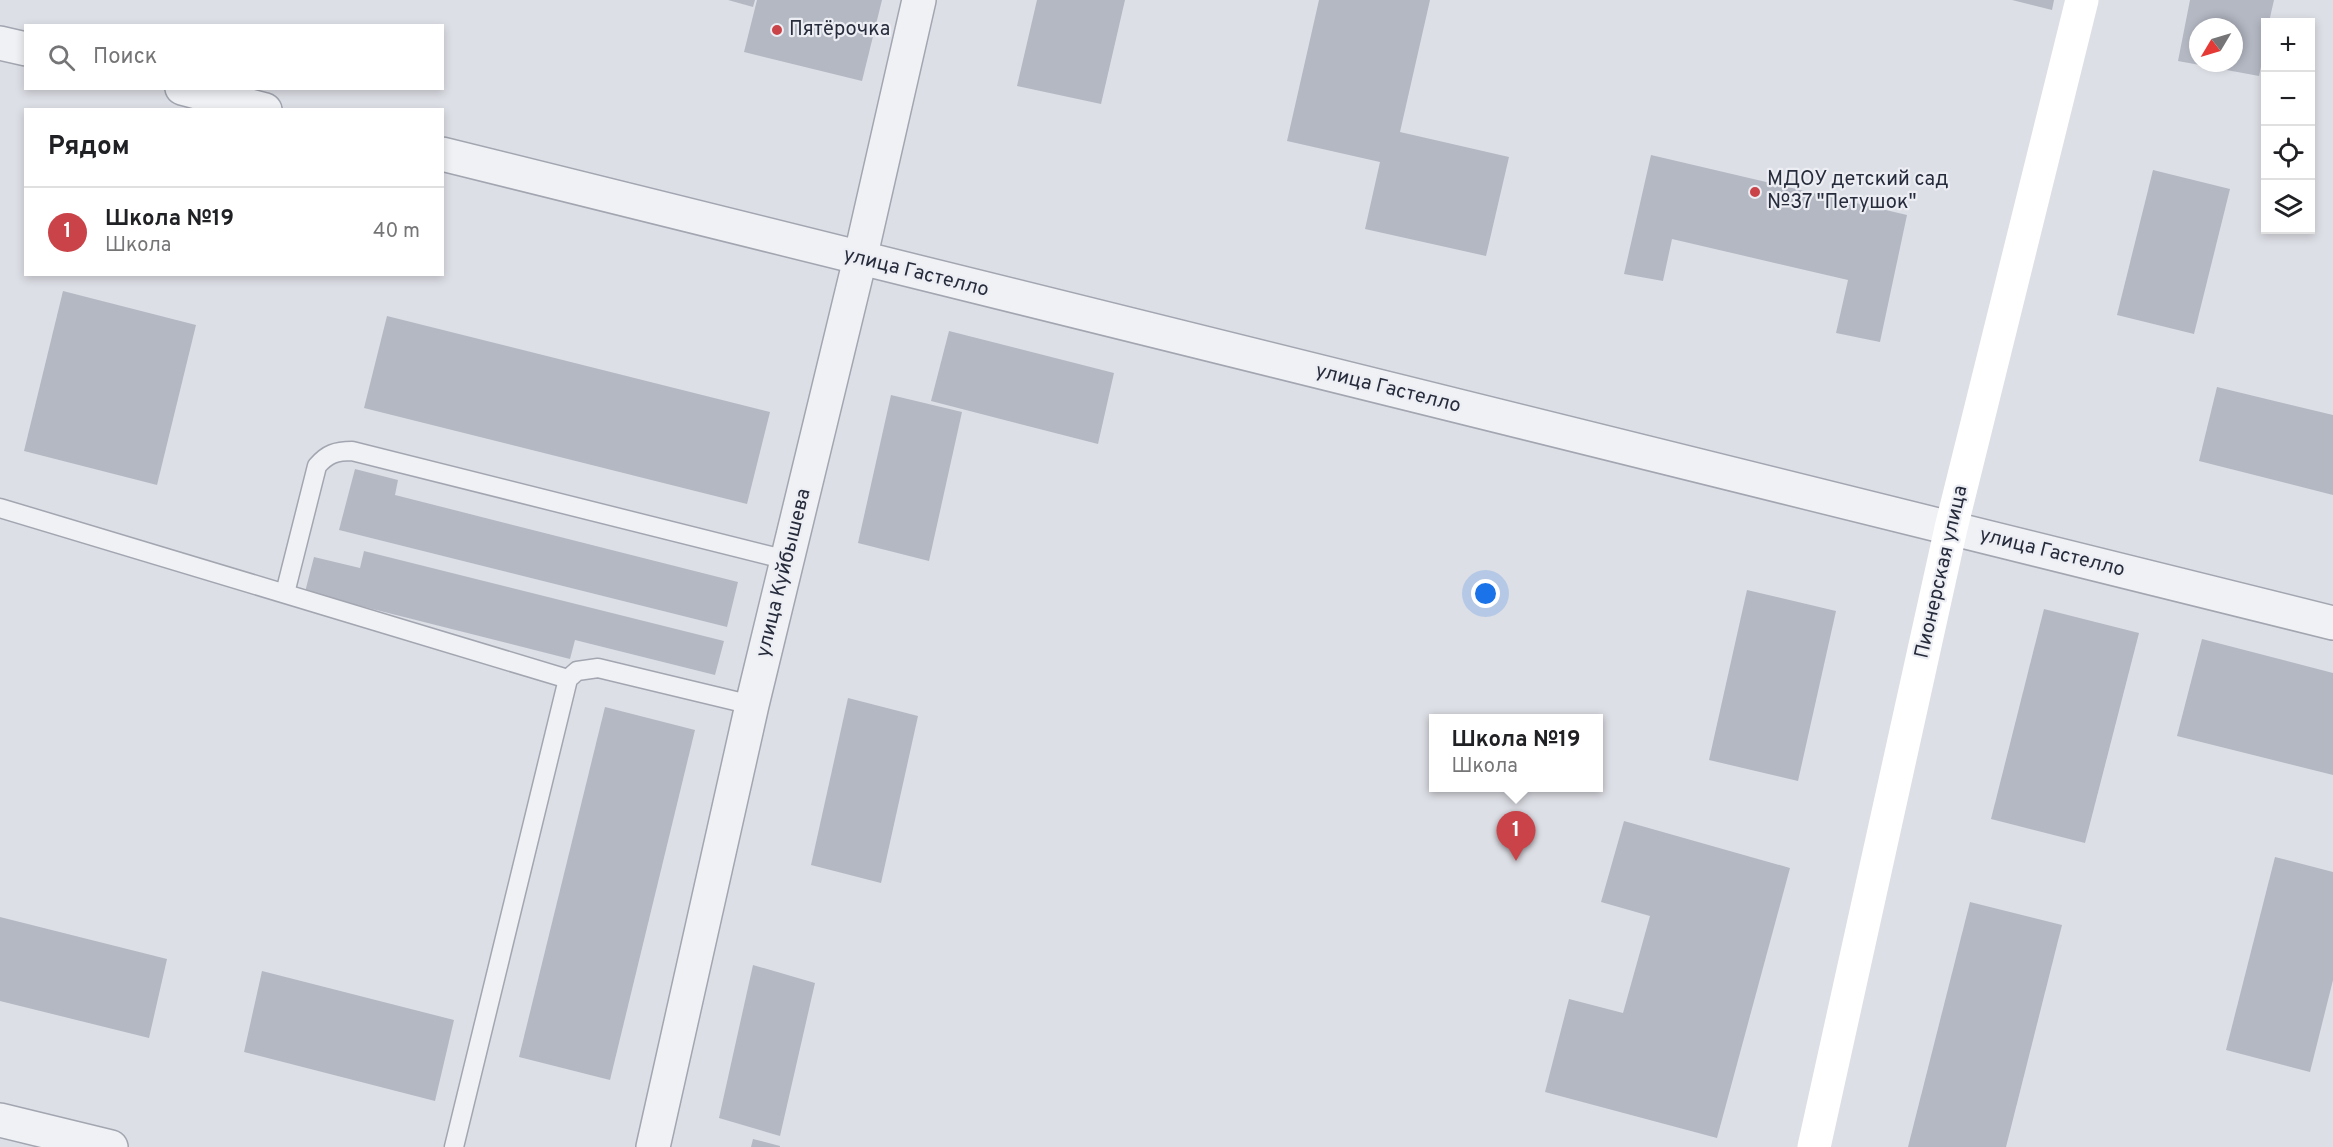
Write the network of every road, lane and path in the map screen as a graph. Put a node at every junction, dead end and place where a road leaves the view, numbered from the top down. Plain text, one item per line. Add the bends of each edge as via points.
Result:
1 (919, 0) edge
2 (2082, 0) edge
3 (0, 43) edge
4 (24, 49) edge
5 (190, 90) edge
6 (258, 108) edge
7 (444, 155) edge
8 (860, 259) junction
9 (0, 508) edge
10 (1951, 528) junction
11 (787, 560) junction
12 (285, 593) junction
13 (2333, 623) edge
14 (568, 678) junction
15 (752, 705) junction
16 (0, 1120) edge
17 (111, 1147) edge
18 (454, 1147) edge
19 (653, 1147) edge
20 (1814, 1147) edge

1 - 8 street, улица Куйбышева
2 - 10 street, Пионерская улица
3 - 4 street
5 - 6 street
7 - 8 street, улица Гастелло
8 - 10 street, улица Гастелло
8 - 11 street, улица Куйбышева
9 - 12 lane
10 - 13 street, улица Гастелло
10 - 20 street, Пионерская улица
11 - 12 lane via 352,451 338,451 317,466
11 - 15 street, улица Куйбышева
12 - 14 lane
14 - 15 lane via 577,671 598,668
14 - 18 lane
15 - 19 street, улица Куйбышева
16 - 17 street

